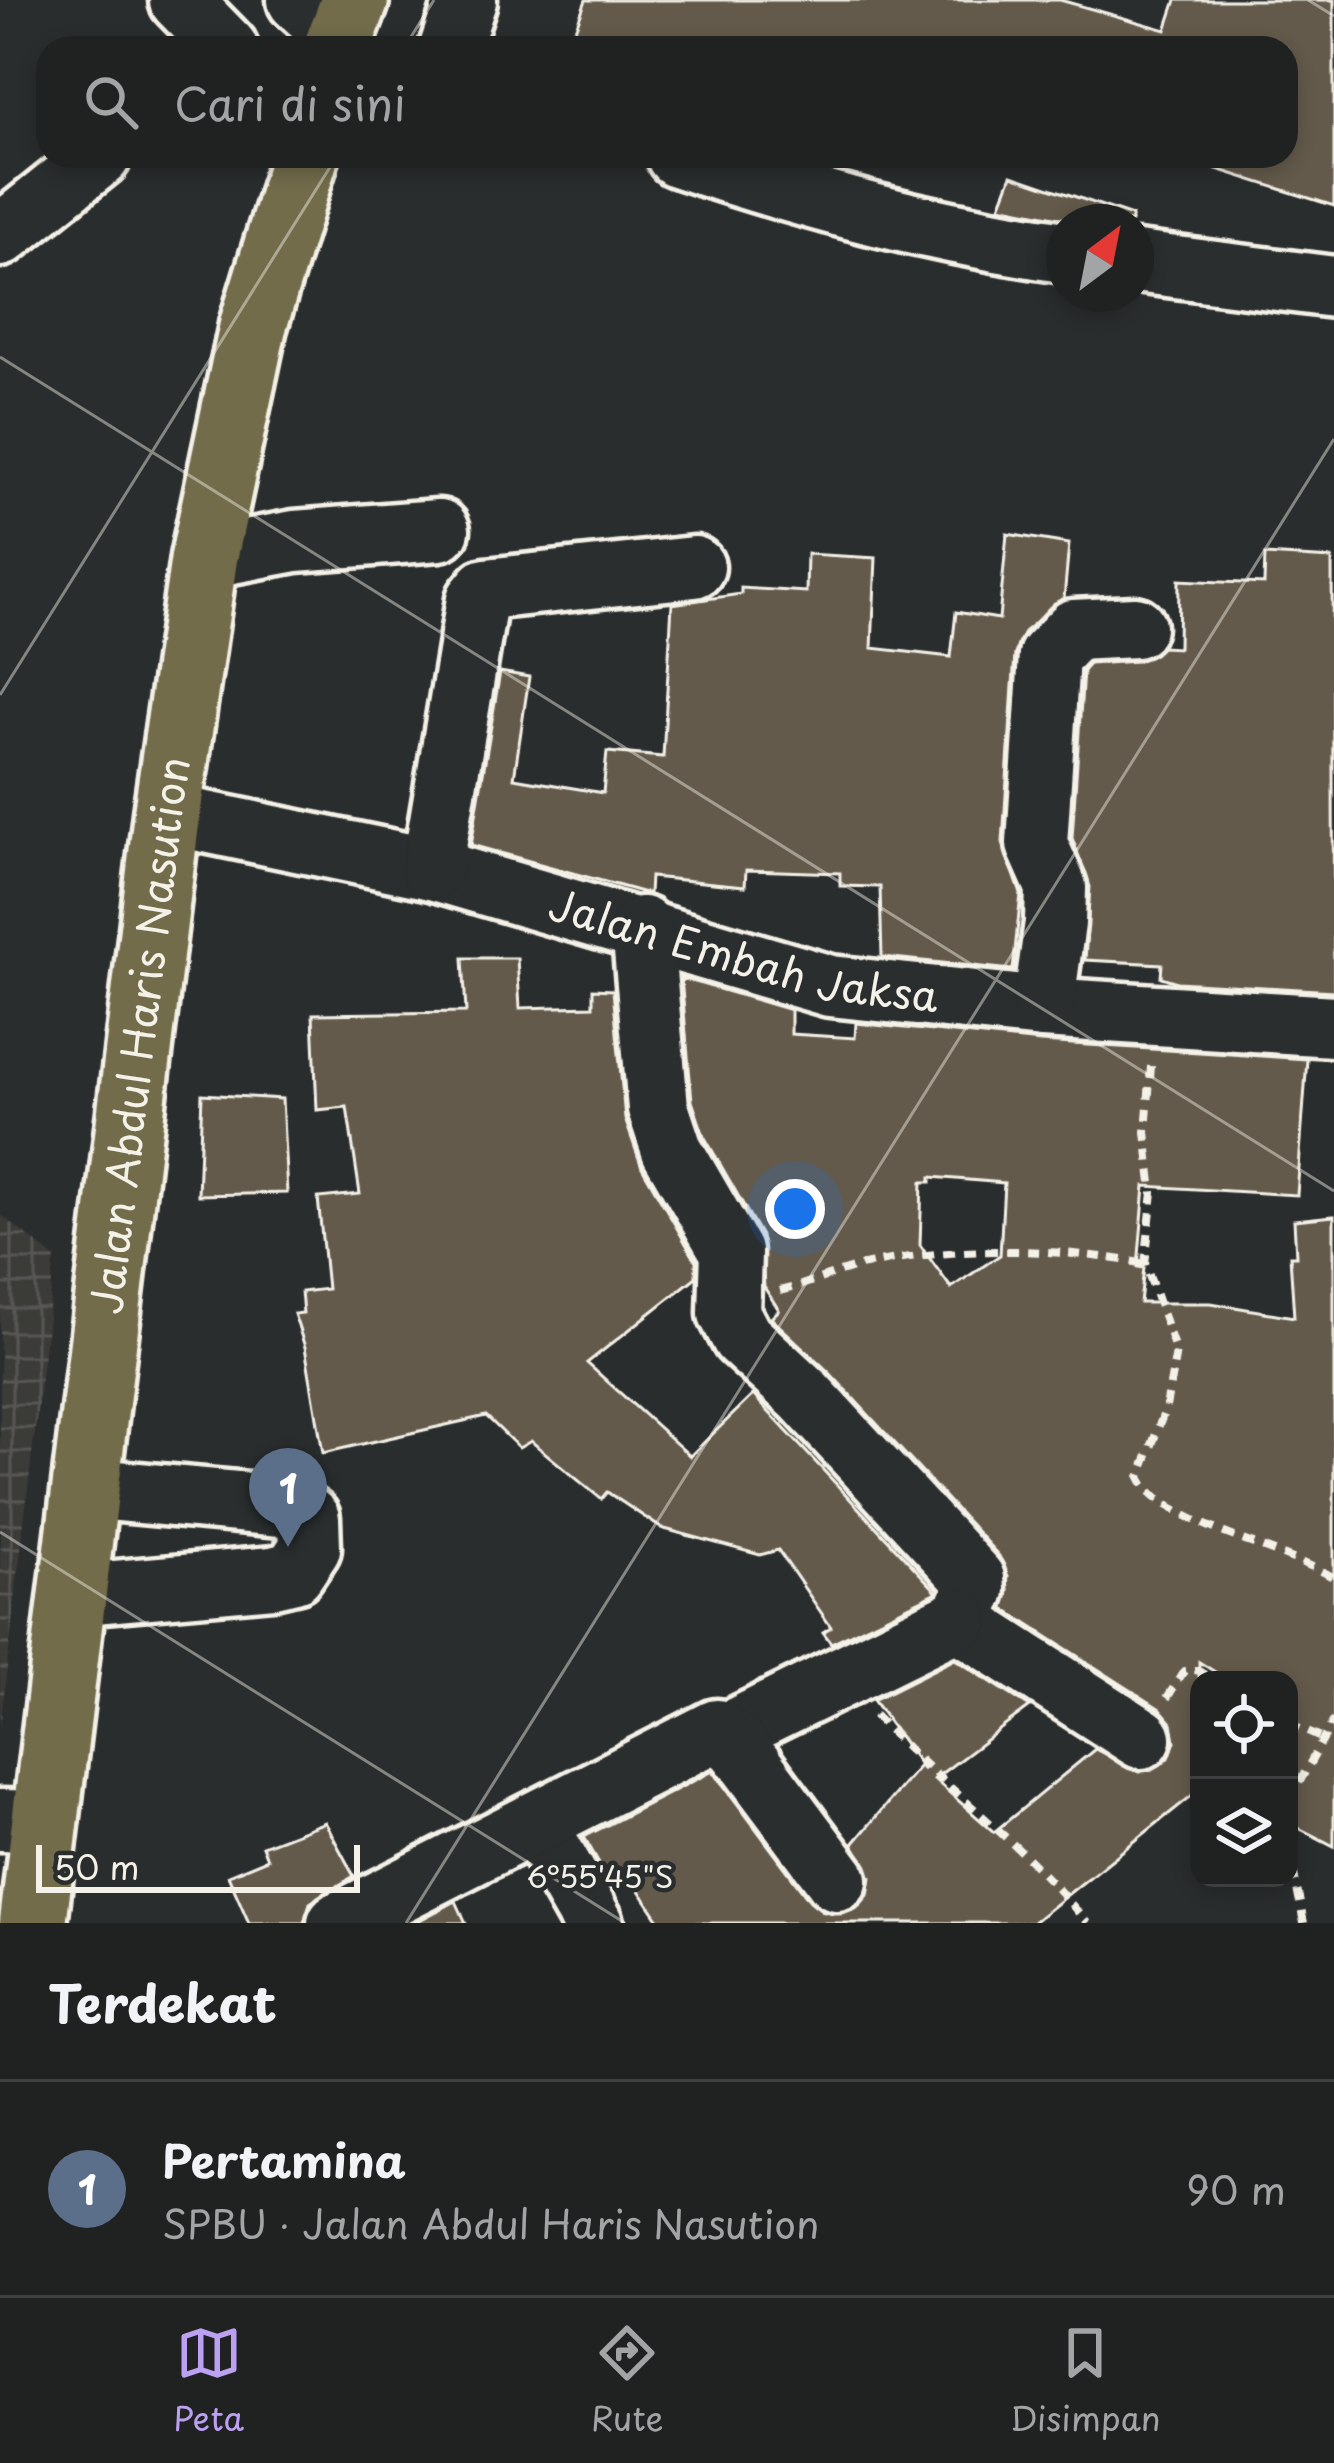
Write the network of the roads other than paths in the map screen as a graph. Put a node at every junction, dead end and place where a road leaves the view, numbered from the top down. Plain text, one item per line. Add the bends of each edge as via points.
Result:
1 (180, 0) edge
2 (466, 0) edge
3 (215, 36) edge
4 (454, 36) edge
5 (85, 168) edge
6 (301, 168) edge
7 (712, 168) edge
8 (0, 236) edge
9 (1046, 249) edge
10 (1154, 264) edge
11 (1334, 287) edge
12 (211, 528) junction
13 (439, 530) dead end
14 (694, 567) dead end
15 (1135, 627) dead end
16 (166, 814) junction
17 (432, 869) junction
18 (642, 927) junction
19 (1043, 1009) junction
20 (1334, 1026) edge
21 (85, 1488) junction
22 (71, 1595) junction
23 (959, 1618) junction
24 (726, 1734) junction
25 (1142, 1738) dead end
26 (23, 1820) edge
27 (536, 1823) junction
28 (837, 1880) dead end
29 (33, 1923) edge
30 (338, 1923) edge
31 (593, 1923) edge

1 - 3 street
2 - 4 street
5 - 8 street
6 - 12 highway, Jalan Abdul Haris Nasution via 253,326
7 - 9 street via 819,204
10 - 11 street
12 - 13 street via 295,541
12 - 16 highway, Jalan Abdul Haris Nasution
14 - 17 street via 486,589 477,600
15 - 19 street via 1074,630 1048,656 1037,844 1055,887 1055,923
16 - 17 street, Jalan Embah Jaksa
16 - 21 highway, Jalan Abdul Haris Nasution
17 - 18 street, Jalan Embah Jaksa
18 - 19 street, Jalan Embah Jaksa via 830,986
18 - 23 street via 658,1108 672,1150 731,1252 729,1313 742,1338 974,1579
19 - 20 street, Jalan Embah Jaksa
21 - 22 highway, Jalan Abdul Haris Nasution
21 - 22 street via 292,1507 309,1520 310,1548 294,1571 273,1577
22 - 26 highway, Jalan Abdul Haris Nasution
23 - 24 street
23 - 25 street
24 - 27 street via 692,1739
24 - 28 street
26 - 29 highway, Jalan Abdul Haris Nasution
27 - 30 street
27 - 31 street

